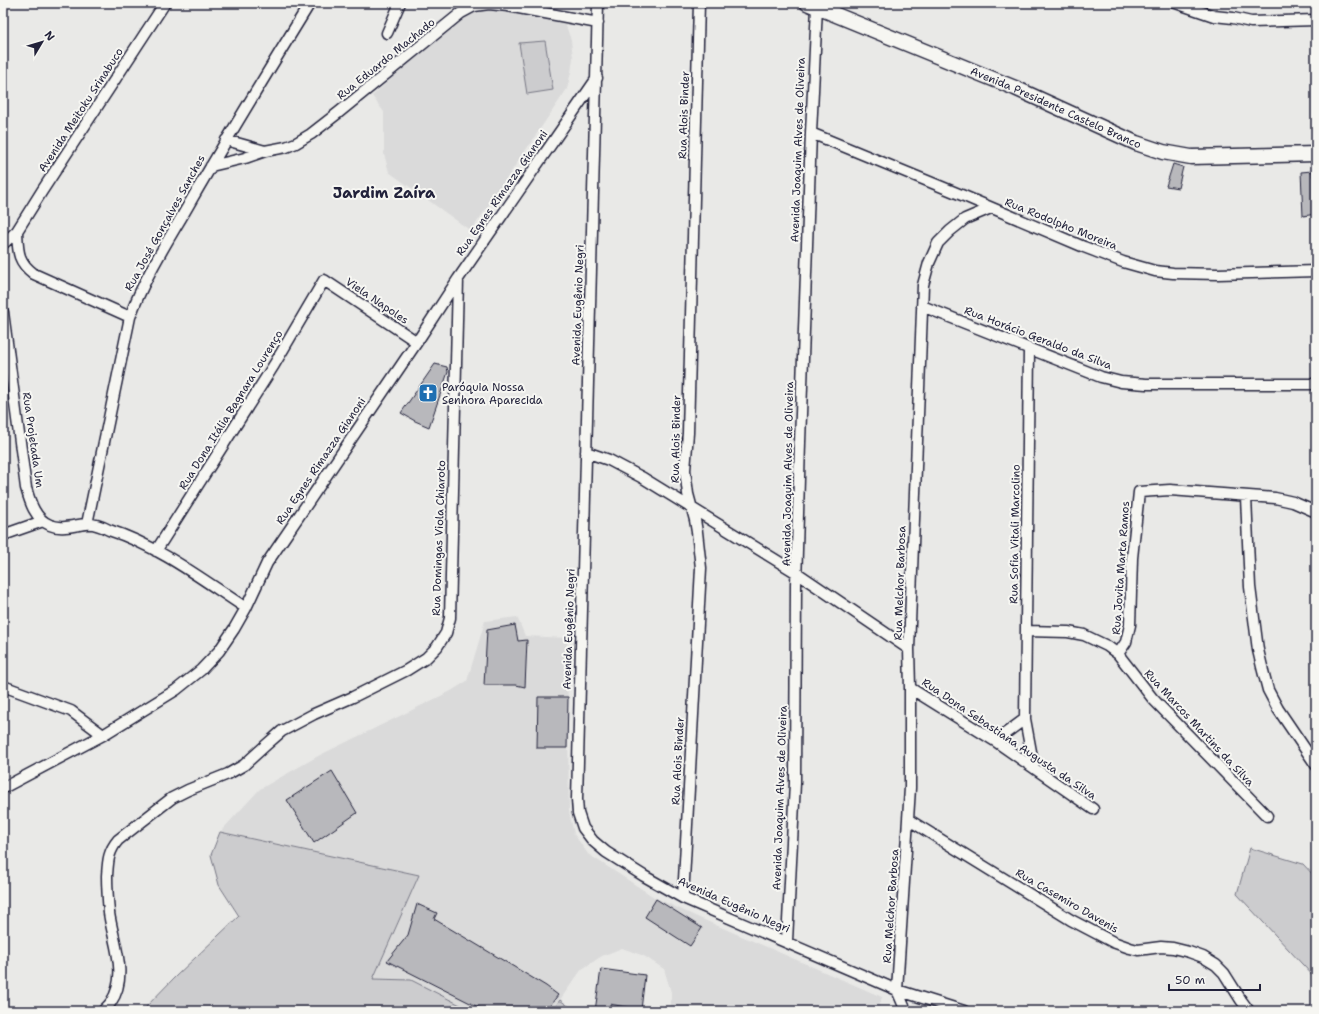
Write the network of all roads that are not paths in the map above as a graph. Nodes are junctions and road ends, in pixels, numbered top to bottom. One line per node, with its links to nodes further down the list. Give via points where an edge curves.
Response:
1 (165, 3): 19 (street, Avenida Meitoku Srinabuco)
2 (310, 3): 14 (street, Rua José Gonçalves Sanches)
3 (400, 3): 11 (street)
4 (598, 3): 10 (street, Avenida Eugênio Negri)
5 (699, 3): 32 (street, Rua Alois Binder, via 686,470)
6 (1176, 3): 9 (street, via 1214,16 1251,22)
7 (812, 5): 8 (street, Avenida Presidente Castelo Branco); 13 (street, Avenida Joaquim Alves de Oliveira)
8 (833, 8): 16 (street, Avenida Presidente Castelo Branco, via 1136,143 1163,152 1191,157)
9 (1316, 20)
10 (598, 23): 12 (street, Avenida Eugênio Negri); 15 (street, Rua Eduardo Machado, via 508,6 474,6 449,23 311,134 286,147)
11 (387, 33)
12 (597, 78): 22 (street, Rua Egnes Rimazza Gianoni); 30 (street, Avenida Eugênio Negri)
13 (811, 133): 18 (street, Rua Rodolpho Moreira); 38 (street, Avenida Joaquim Alves de Oliveira)
14 (226, 140): 15 (street, Rua Eduardo Machado); 17 (street, Rua José Gonçalves Sanches)
15 (265, 151): 17 (street, Rua Eduardo Machado)
16 (1316, 154)
17 (211, 166): 26 (street, Rua José Gonçalves Sanches, via 149,273 136,298)
18 (991, 208): 21 (street, Rua Rodolpho Moreira, via 1122,262 1155,272 1218,274); 24 (street, Rua Melchor Barbosa, via 965,219 938,243 923,285)
19 (17, 231): 20 (street); 26 (street, via 18,250 26,268 34,274)
20 (3, 244)
21 (1316, 271)
22 (458, 279): 27 (street, Rua Egnes Rimazza Gianoni); 57 (street, Rua Domingas Viola Chiaroto, via 450,618 446,633 426,658 407,670 282,731 244,765 172,798 118,840 109,857 107,886 119,980 111,1003)
23 (324, 280): 27 (street, Viela Napoles); 37 (street, Rua Dona Itália Bagnara Lourenço, via 270,371)
24 (922, 306): 28 (street, Rua Horácio Geraldo da Silva); 41 (street, Rua Melchor Barbosa)
25 (3, 312): 34 (street, Rua Projetada Um, via 26,488 30,502)
26 (130, 317): 35 (street, Rua José Gonçalves Sanches)
27 (417, 342): 39 (street, Rua Egnes Rimazza Gianoni, via 267,562)
28 (1029, 349): 29 (street, Rua Horácio Geraldo da Silva, via 1101,377 1121,382 1163,385); 40 (street, Rua Sofia Vitali Marcolino)
29 (1316, 384)
30 (586, 452): 32 (street, via 609,460 644,478); 54 (street, Avenida Eugênio Negri, via 578,813 590,837 606,852)
31 (1246, 496): 33 (street, Rua Jovita Marta Ramos, via 1293,502); 42 (street, Rua Jovita Marta Ramos, via 1170,490 1138,492 1132,558 1130,625 1126,642); 48 (street, via 1250,587 1263,671 1268,690 1278,709)
32 (691, 508): 38 (street); 54 (street, Rua Alois Binder, via 701,568)
33 (1316, 512)
34 (43, 521): 35 (street, via 61,528); 36 (street)
35 (87, 524): 37 (street, via 132,539)
36 (3, 535)
37 (156, 551): 39 (street)
38 (797, 573): 41 (street); 55 (street, Avenida Joaquim Alves de Oliveira, via 795,783)
39 (246, 608): 46 (street, Rua Egnes Rimazza Gianoni, via 219,651 202,670 176,690)
40 (1026, 631): 42 (street, Rua Marcos Martins da Silva, via 1084,635); 45 (street, Rua Sofia Vitali Marcolino)
41 (909, 649): 44 (street, Rua Melchor Barbosa)
42 (1118, 654): 52 (street, Rua Marcos Martins da Silva, via 1153,699)
43 (3, 686): 46 (street, via 71,711)
44 (910, 688): 47 (street, Rua Dona Sebastiana Augusta da Silva); 53 (street, Rua Melchor Barbosa)
45 (1025, 719): 47 (street); 49 (street, Rua Sofia Vitali Marcolino)
46 (103, 735): 50 (street, Rua Egnes Rimazza Gianoni)
47 (995, 742): 49 (street, Rua Dona Sebastiana Augusta da Silva)
48 (1316, 765)
49 (1034, 768): 51 (street, Rua Dona Sebastiana Augusta da Silva)
50 (3, 788)
51 (1094, 809)
52 (1267, 816)
53 (909, 820): 56 (street, Rua Melchor Barbosa); 60 (street, Rua Casemiro Davenis, via 1071,920 1114,942 1138,950 1173,948 1203,957 1224,973)
54 (683, 898): 55 (street, Avenida Eugênio Negri)
55 (787, 941): 56 (street, Avenida Eugênio Negri)
56 (897, 990): 58 (street); 59 (street, Avenida Eugênio Negri)
57 (103, 1011)
58 (906, 1011)
59 (964, 1011)
60 (1249, 1011)

